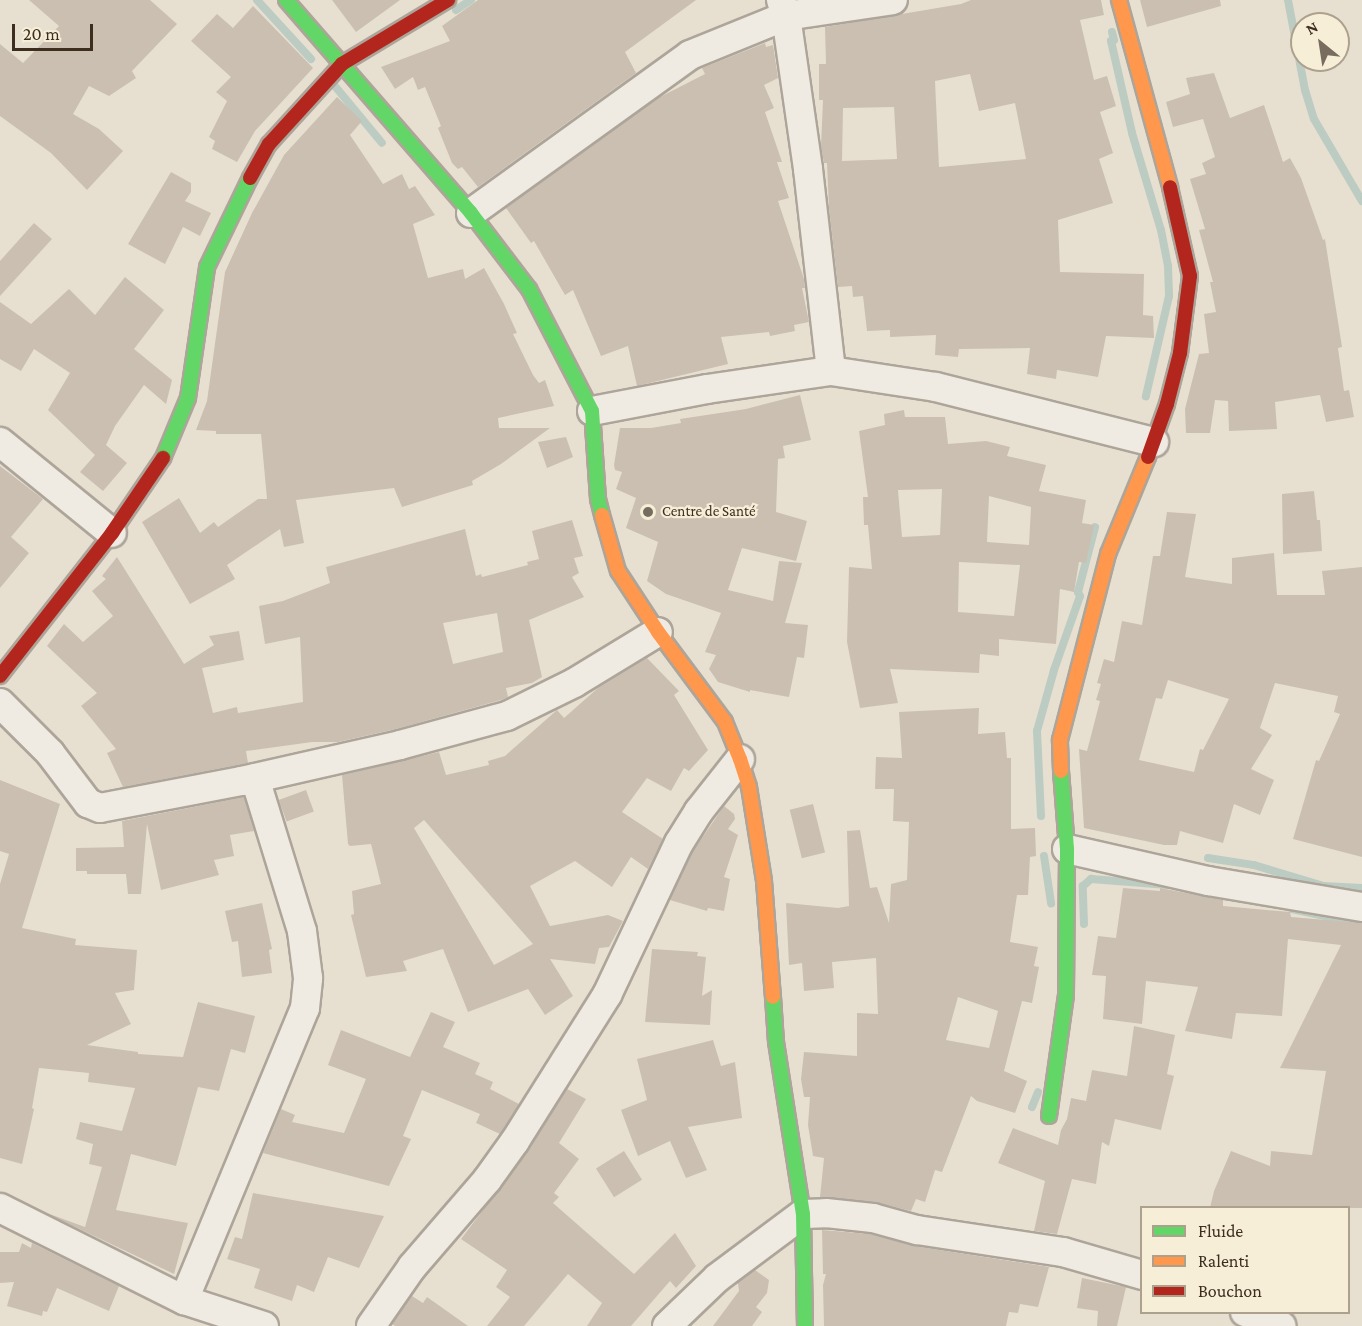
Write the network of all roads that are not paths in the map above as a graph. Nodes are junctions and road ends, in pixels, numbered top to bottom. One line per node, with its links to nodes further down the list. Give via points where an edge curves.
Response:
1 (286, 0): 6 (street)
2 (448, 0): 6 (street)
3 (893, 0): 5 (street)
4 (1119, 0): 11 (street, via 1190,276 1180,353)
5 (783, 8): 7 (street, via 690,55); 8 (street, via 808,169)
6 (342, 64): 7 (street); 12 (street, via 269,144 235,205 207,267 188,398 167,452)
7 (471, 213): 9 (street, via 530,289)
8 (831, 371): 9 (street); 11 (street, via 936,387)
9 (592, 411): 13 (street, via 598,499 618,570)
10 (0, 442): 12 (street)
11 (1154, 442): 18 (street, via 1108,554 1060,740)
12 (112, 533): 14 (street)
13 (658, 632): 16 (street, via 725,722); 17 (street, via 574,683 507,716)
14 (0, 676)
15 (0, 703): 17 (street, via 50,753 88,803 100,808)
16 (740, 759): 22 (street, via 749,787 764,880 776,1042); 27 (street, via 699,811 680,843 607,995 515,1141 487,1180 412,1267)
17 (255, 778): 24 (street, via 302,931 308,978 305,1008)
18 (1068, 849): 19 (street, via 1208,881); 20 (street, via 1066,995)
19 (1362, 907)
20 (1048, 1116)
21 (0, 1208): 24 (street)
22 (803, 1214): 23 (street, via 873,1218 917,1230 1063,1252); 28 (street, via 717,1278); 29 (street)
23 (1140, 1274)
24 (184, 1300): 26 (street)
25 (1250, 1314): 30 (street)
26 (264, 1326)
27 (371, 1326)
28 (667, 1326)
29 (805, 1326)
30 (1281, 1326)

